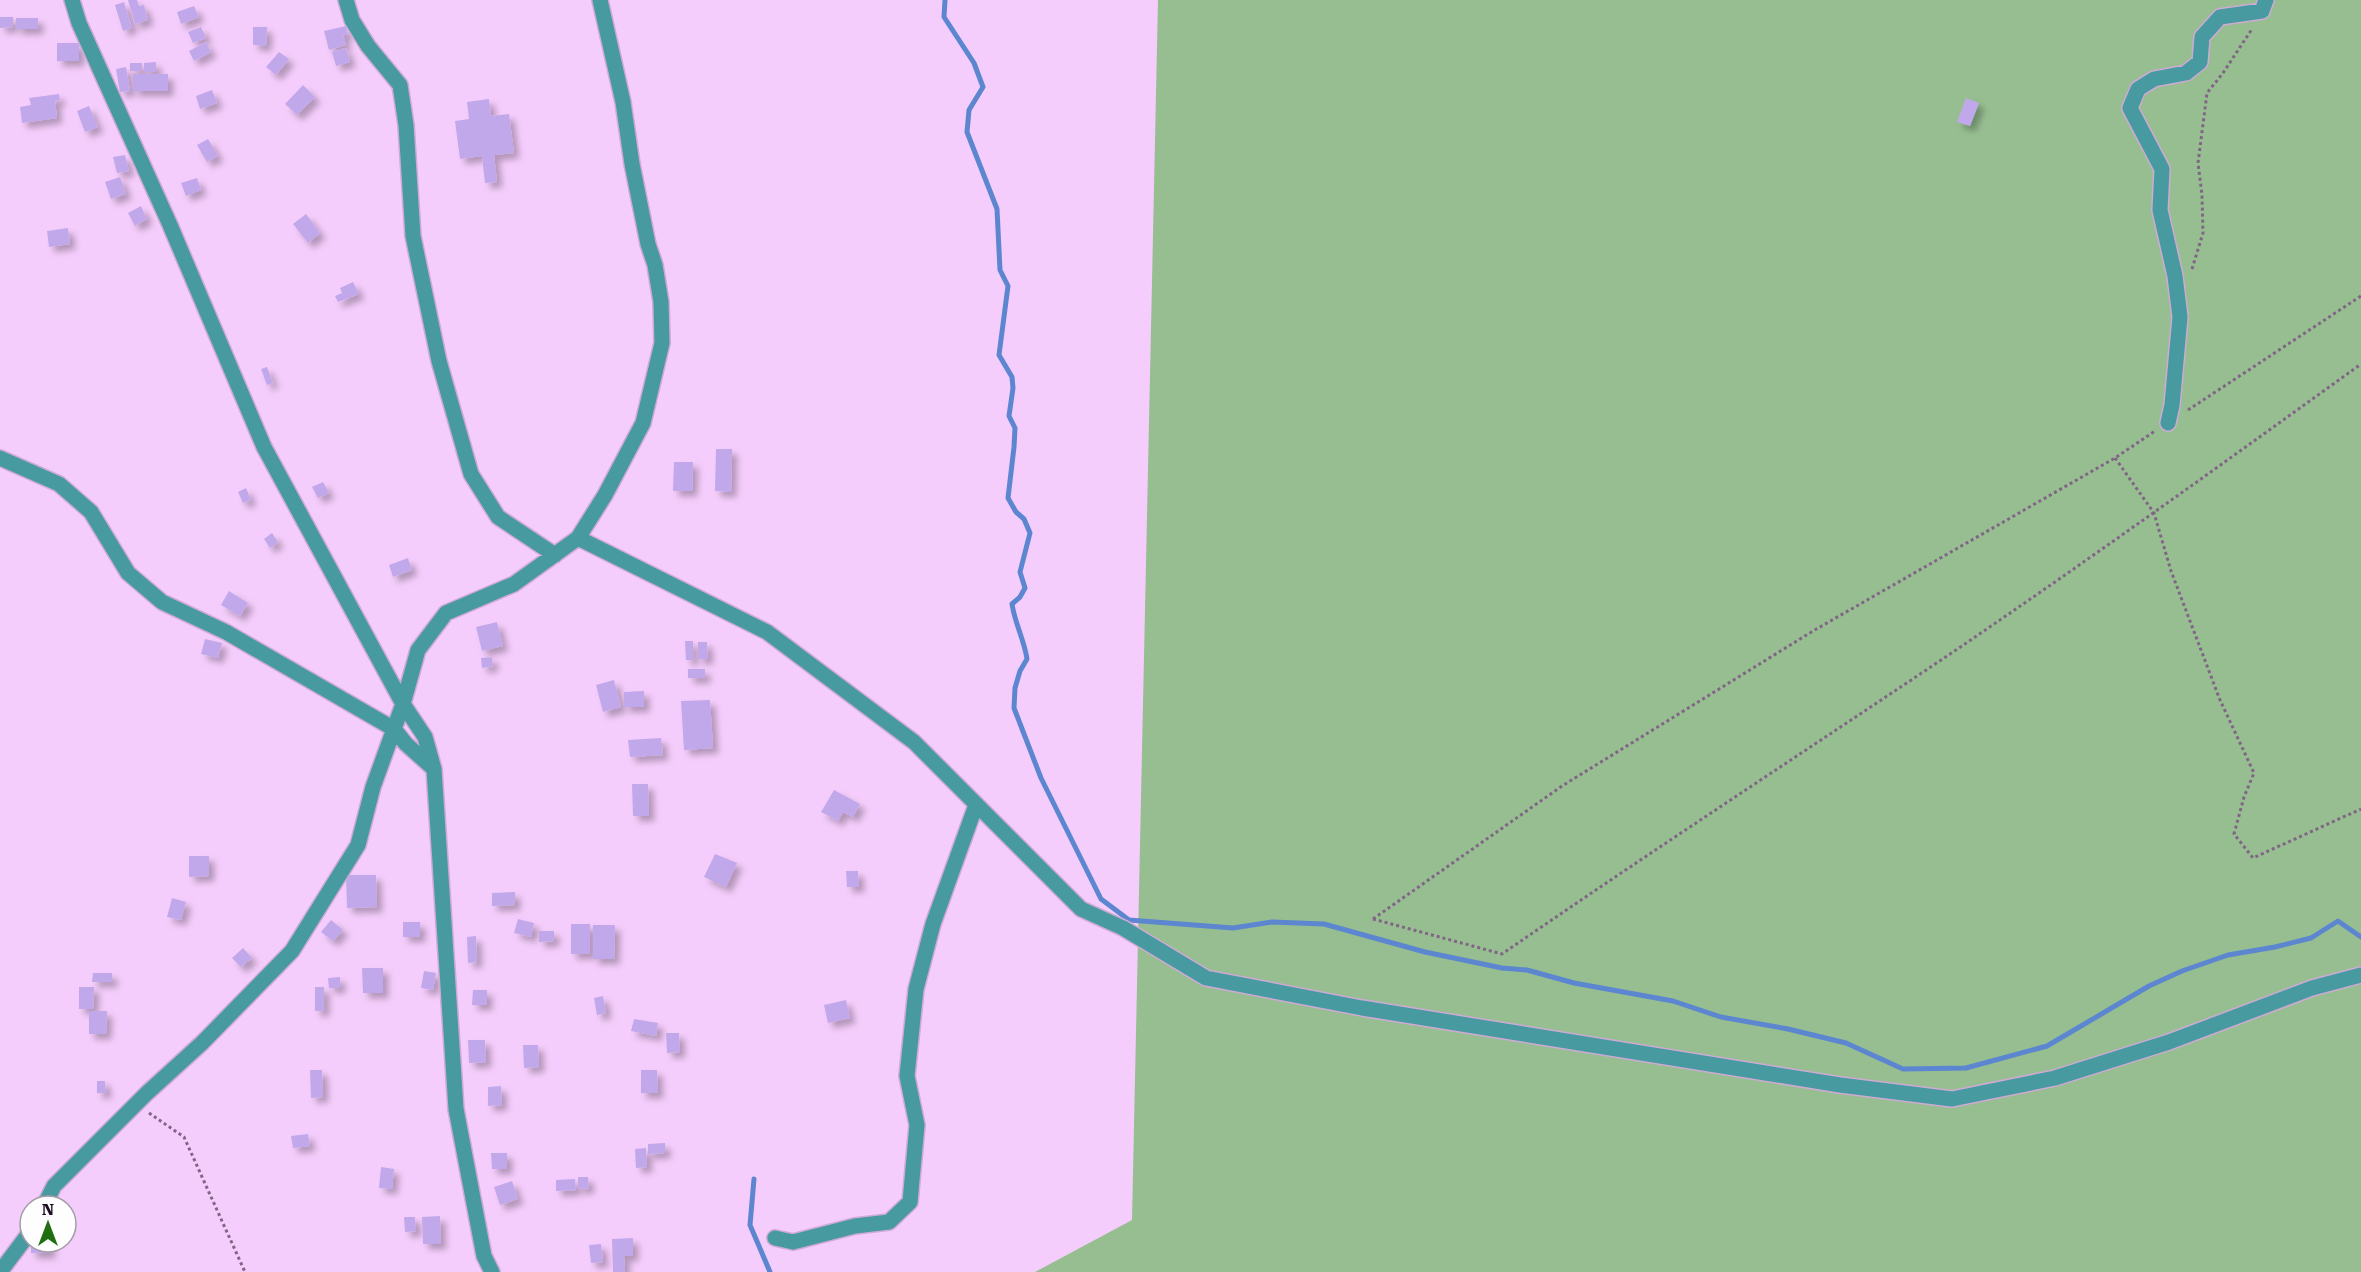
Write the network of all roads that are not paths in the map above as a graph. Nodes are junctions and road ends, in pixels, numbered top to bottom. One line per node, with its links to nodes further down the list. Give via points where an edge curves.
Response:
1 (72, 0): 9 (street, via 264,447)
2 (346, 0): 8 (street, via 352,20 368,46 400,85 413,236 439,362 471,474 498,517)
3 (600, 0): 7 (street, via 662,302 662,343 643,423)
4 (2264, 5): 5 (street, via 2220,17 2202,37 2200,62 2186,73 2154,79 2138,89 2130,108 2162,169 2160,210 2180,317)
5 (2168, 423)
6 (0, 458): 10 (street, via 59,484 91,512 128,573 162,602 226,632)
7 (578, 538): 8 (street); 12 (street, via 767,632 914,742)
8 (555, 555): 9 (street, via 514,584 446,613 418,650)
9 (404, 704): 10 (street); 11 (street, via 424,737)
10 (394, 729): 11 (street); 14 (street, via 358,845 292,951 202,1043 135,1104)
11 (434, 769): 18 (street, via 456,1109 484,1256)
12 (976, 805): 13 (street, via 1081,909 1123,928 1206,978 1362,1008 1840,1085 1952,1099 2055,1078 2169,1042 2312,988); 15 (street, via 933,924 916,989 907,1076 917,1125 910,1202 890,1222 855,1226 793,1242)
13 (2361, 975)
14 (50, 1194)
15 (775, 1238)
16 (18, 1248): 17 (street)
17 (0, 1272)
18 (492, 1272)

